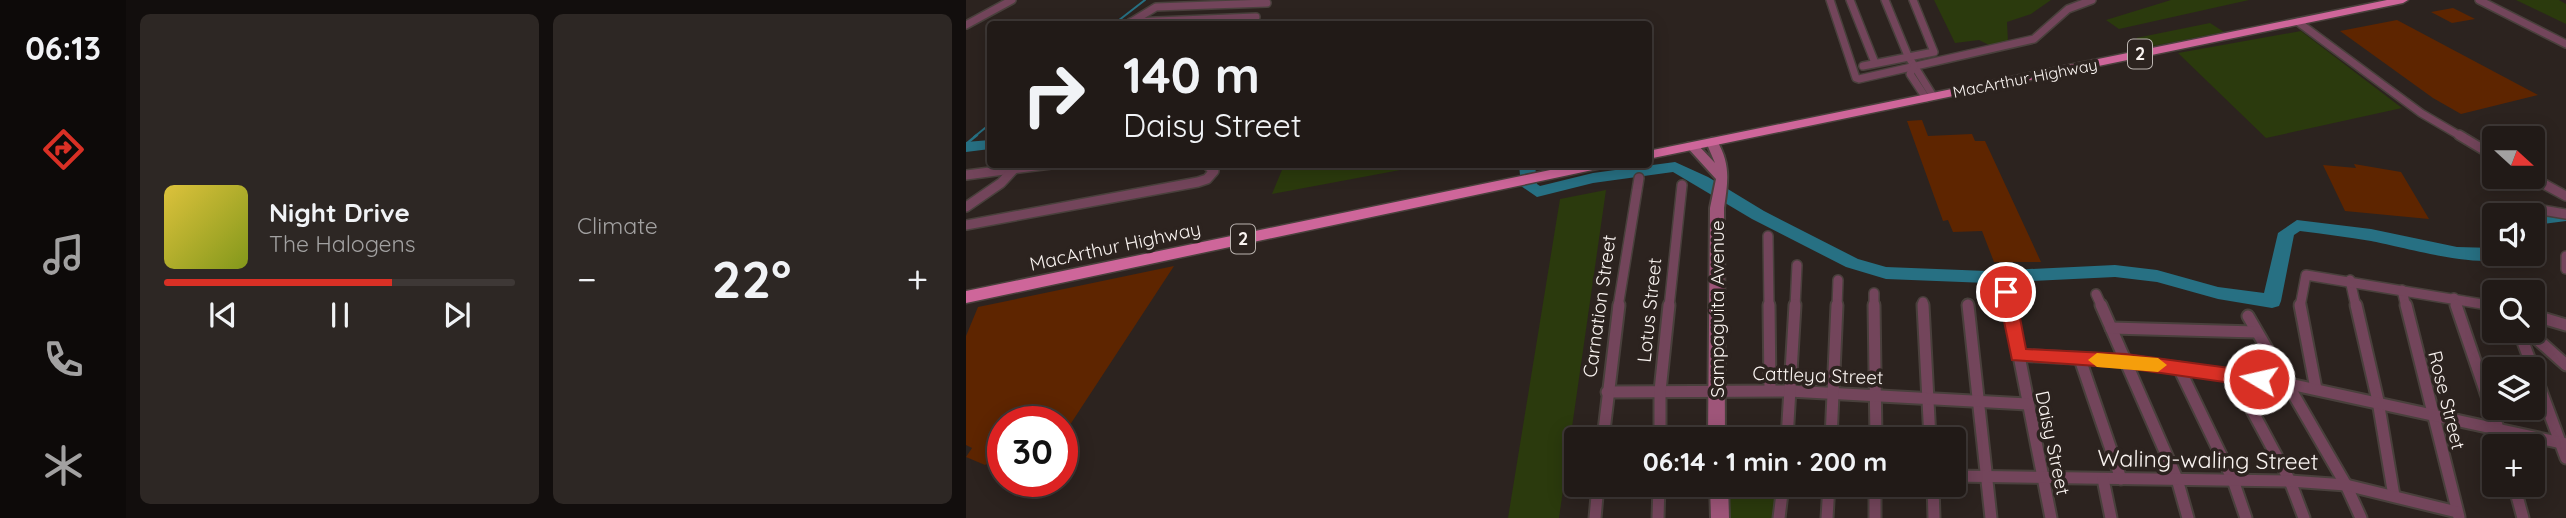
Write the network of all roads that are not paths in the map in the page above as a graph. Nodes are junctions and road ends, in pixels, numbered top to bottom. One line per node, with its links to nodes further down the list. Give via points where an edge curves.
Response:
1 (1012, 0): 15 (street)
2 (1830, 0): 20 (street, via 1856,78)
3 (1850, 0): 18 (street)
4 (1885, 0): 17 (street)
5 (1913, 0): 17 (street, via 1934,52)
6 (2092, 0): 20 (street, via 2068,9 2034,38)
7 (2403, 0): 14 (highway, MacArthur Highway / 2)
8 (2479, 0): 16 (street)
9 (1268, 1): 10 (street); 11 (street, via 1156,7)
10 (1256, 17): 12 (street); 13 (street)
11 (1132, 21)
12 (1171, 21)
13 (1253, 21)
14 (2298, 22): 21 (highway, MacArthur Highway / 2); 24 (street, via 2421,113)
15 (966, 25)
16 (2566, 44)
17 (1908, 56): 18 (street); 20 (street)
18 (1875, 63): 19 (street)
19 (1863, 66)
20 (1914, 66): 21 (street, via 1910,72)
21 (1929, 97): 22 (highway, MacArthur Highway / 2)
22 (1712, 142): 23 (highway, MacArthur Highway / 2); 34 (main road, Sampaguita Avenue, via 1722,161)
23 (1692, 146): 25 (highway, MacArthur Highway / 2); 34 (main road)
24 (2482, 149)
25 (1652, 154)
26 (1021, 168): 29 (street)
27 (1213, 168): 39 (street, via 1212,176 1198,182)
28 (1584, 168): 50 (highway, MacArthur Highway / 2)
29 (1014, 169): 30 (street); 36 (street)
30 (966, 175)
31 (1639, 178): 74 (street, Carnation Street)
32 (1682, 185): 72 (street, Lotus Street)
33 (2545, 185): 35 (street)
34 (1722, 186): 70 (main road, Sampaguita Avenue)
35 (2566, 196)
36 (966, 207)
37 (2545, 211): 38 (street)
38 (2566, 214)
39 (966, 225)
40 (1768, 236): 71 (street)
41 (2566, 256): 43 (street)
42 (1797, 265): 73 (street)
43 (2566, 268)
44 (1838, 280): 75 (street)
45 (2350, 281): 46 (street); 69 (street, via 2306,275 2302,284 2301,319); 79 (street)
46 (2402, 290): 51 (street); 81 (street, Rose Street)
47 (2006, 292): 62 (street, Daisy Street)
48 (1874, 293): 76 (street)
49 (2096, 294): 58 (street)
50 (966, 297)
51 (2454, 298): 53 (street); 89 (street)
52 (1923, 303): 77 (street)
53 (2482, 304)
54 (1968, 305): 78 (street)
55 (2248, 316): 59 (street)
56 (2545, 319): 57 (street)
57 (2566, 325)
58 (2111, 328): 59 (street); 64 (street)
59 (2256, 332): 68 (street)
60 (2524, 343): 91 (street)
61 (2541, 343): 65 (street)
62 (2018, 355): 63 (street); 80 (street, Daisy Street)
63 (2080, 359): 64 (street); 97 (street)
64 (2126, 361): 66 (street); 98 (street)
65 (2566, 365)
66 (2179, 368): 67 (street); 99 (street)
67 (2233, 375): 68 (street); 100 (street)
68 (2285, 383): 69 (street); 101 (street)
69 (2316, 389): 79 (street)
70 (1717, 390): 71 (street, Cattleya Street); 72 (street, Cattleya Street); 84 (main road, Sampaguita Avenue)
71 (1770, 390): 73 (street, Cattleya Street)
72 (1660, 391): 74 (street, Cattleya Street); 83 (street, Lotus Street)
73 (1789, 391): 75 (street, Cattleya Street); 85 (street)
74 (1607, 392): 82 (street, Carnation Street)
75 (1833, 393): 76 (street, Cattleya Street); 86 (street)
76 (1876, 395): 77 (street, Cattleya Street); 87 (street)
77 (1927, 397): 78 (street, Cattleya Street); 88 (street)
78 (1976, 401): 80 (street, Cattleya Street); 93 (street)
79 (2378, 401): 81 (street); 102 (street)
80 (2027, 404): 95 (street, Daisy Street)
81 (2432, 414): 89 (street); 111 (street, Rose Street)
82 (1604, 427)
83 (1660, 427)
84 (1717, 427)
85 (1788, 427)
86 (1832, 427)
87 (1875, 427)
88 (1929, 427)
89 (2499, 429): 90 (street); 91 (street)
90 (2500, 434)
91 (2563, 443): 92 (street)
92 (2566, 458)
93 (1986, 474): 94 (street, Waling-waling Street); 95 (street, Waling-waling Street); 119 (street)
94 (1966, 475)
95 (2044, 477): 96 (street, Waling-waling Street); 120 (street, Daisy Street)
96 (2103, 479): 97 (street, Waling-waling Street); 121 (street)
97 (2121, 479): 98 (street, Waling-waling Street)
98 (2177, 479): 99 (street, Waling-waling Street); 122 (street)
99 (2233, 480): 100 (street, Waling-waling Street); 123 (street)
100 (2290, 481): 101 (street, Waling-waling Street); 124 (street)
101 (2346, 485): 102 (street, Waling-waling Street); 125 (street)
102 (2393, 496): 111 (street, Waling-waling Street)
103 (1597, 497): 112 (street)
104 (1659, 497): 113 (street)
105 (1719, 497): 114 (main road)
106 (1782, 497): 115 (street)
107 (1828, 497): 116 (street)
108 (1875, 497): 117 (street)
109 (1933, 497): 118 (street)
110 (2517, 497): 126 (street)
111 (2458, 515)
112 (1595, 518)
113 (1658, 518)
114 (1720, 518)
115 (1779, 518)
116 (1827, 518)
117 (1875, 518)
118 (1934, 518)
119 (1991, 518)
120 (2051, 518)
121 (2111, 518)
122 (2188, 518)
123 (2246, 518)
124 (2304, 518)
125 (2361, 518)
126 (2523, 518)

